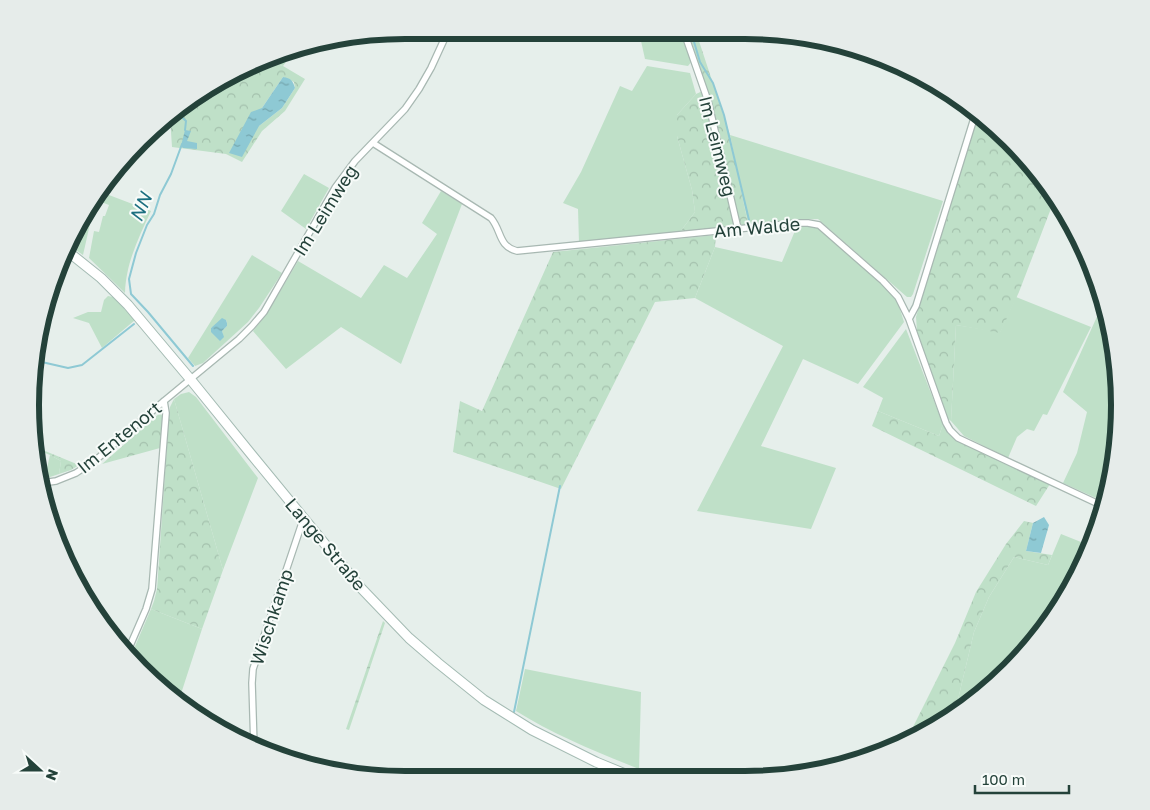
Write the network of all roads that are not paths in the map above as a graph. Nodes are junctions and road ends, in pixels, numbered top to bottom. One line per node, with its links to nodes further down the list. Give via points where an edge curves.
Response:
1 (444, 39): 4 (street, Im Leimweg, via 414,96)
2 (686, 39): 5 (street, Im Leimweg, via 708,101)
3 (974, 119): 7 (street, via 916,306)
4 (373, 143): 5 (street, Am Walde, via 491,218 505,245 517,251); 8 (street, Im Leimweg, via 335,188 264,312 239,339)
5 (738, 229): 7 (street, Am Walde, via 808,222 819,225 884,281 898,296)
6 (72, 255): 8 (street, Lange Straße, via 128,305)
7 (909, 319): 11 (street, Am Walde, via 946,423 958,438)
8 (191, 380): 9 (street, Im Entenort); 12 (street, Lange Straße)
9 (164, 401): 10 (street, Im Entenort, via 97,459 76,473); 13 (street, via 166,413 152,589)
10 (47, 482)
11 (1098, 503)
12 (306, 520): 14 (street, Wischkamp, via 253,669); 15 (street, Lange Straße, via 391,620 460,682 532,730)
13 (130, 646)
14 (254, 738)
15 (618, 771)

